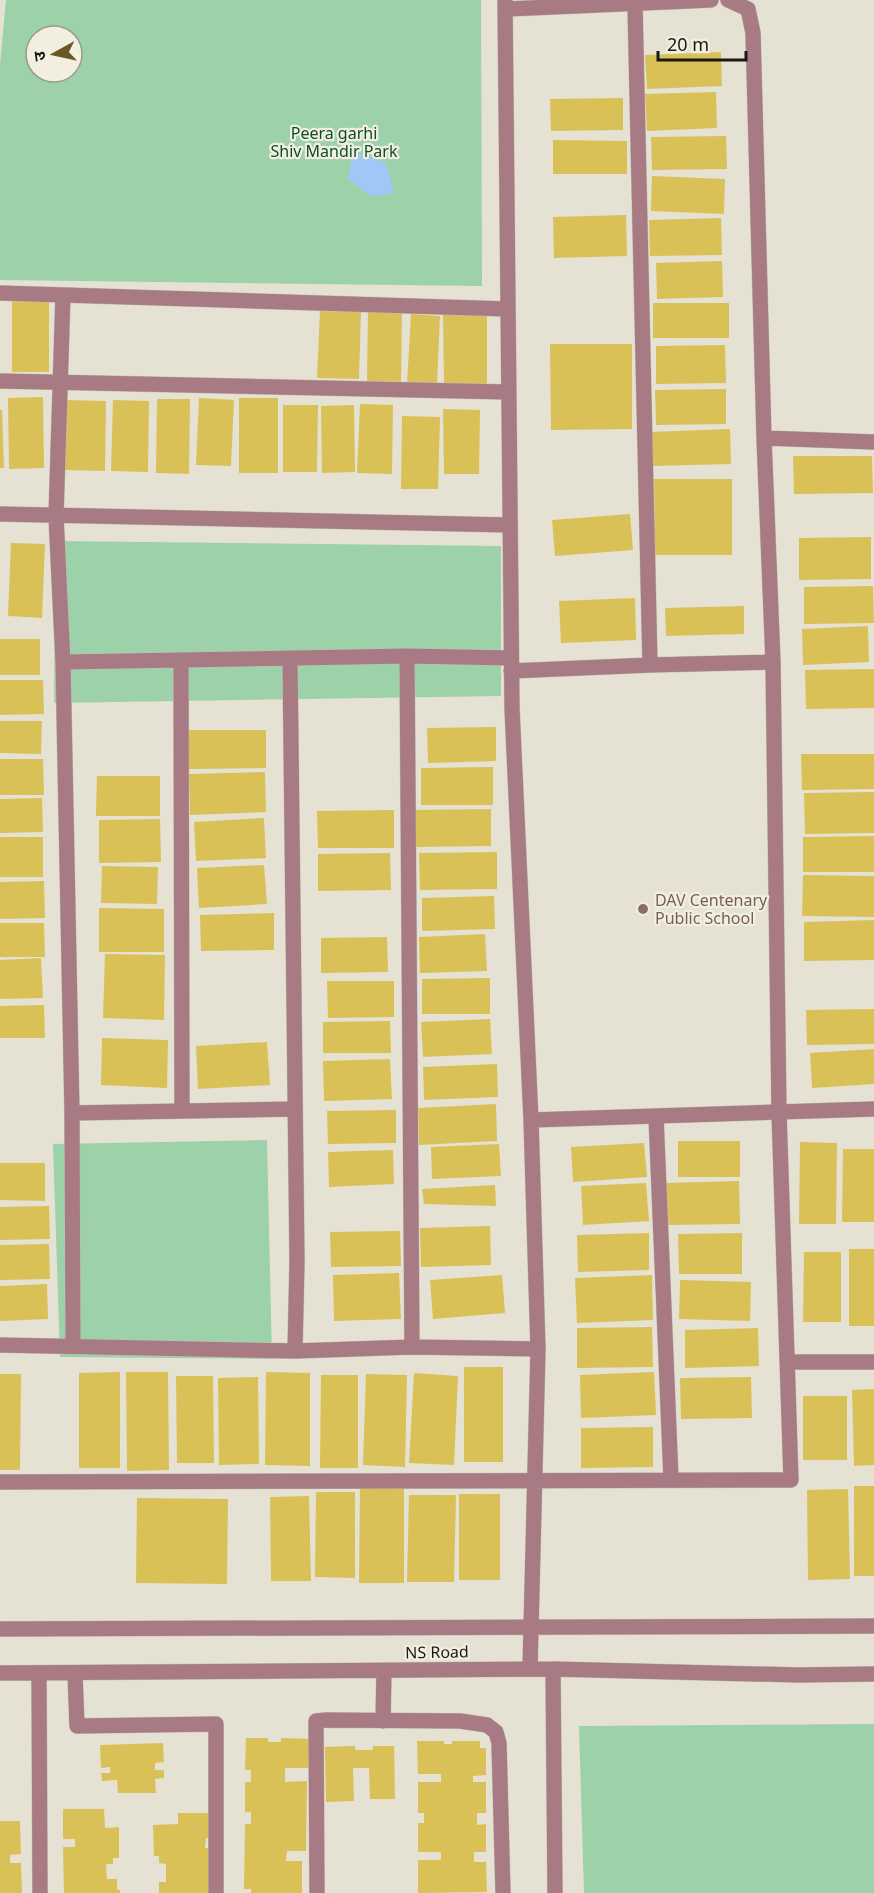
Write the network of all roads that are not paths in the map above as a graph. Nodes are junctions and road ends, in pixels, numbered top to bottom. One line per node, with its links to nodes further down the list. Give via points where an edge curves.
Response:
1 (711, 0): 4 (street)
2 (728, 0): 11 (street, via 748,9 753,33)
3 (506, 5): 4 (street); 7 (street)
4 (635, 5): 22 (street)
5 (0, 293): 6 (street)
6 (63, 295): 7 (street); 9 (street)
7 (507, 309): 10 (street)
8 (0, 381): 9 (street)
9 (59, 382): 10 (street); 14 (street)
10 (508, 392): 15 (street)
11 (764, 438): 12 (street); 20 (street)
12 (874, 442)
13 (0, 514): 14 (street)
14 (56, 516): 15 (street); 19 (street)
15 (508, 525): 21 (street)
16 (407, 656): 17 (street); 21 (street); 32 (street)
17 (290, 658): 18 (street); 23 (street)
18 (182, 660): 19 (street); 25 (street)
19 (63, 662): 27 (street)
20 (773, 662): 22 (street); 26 (street)
21 (511, 664): 22 (street); 29 (street)
22 (650, 665)
23 (295, 1109): 25 (street); 34 (street)
24 (874, 1109): 26 (street)
25 (182, 1110): 27 (street)
26 (778, 1112): 28 (street); 35 (street)
27 (72, 1113): 31 (street)
28 (656, 1116): 29 (street); 38 (street)
29 (531, 1120): 33 (street)
30 (0, 1345): 31 (street)
31 (73, 1346): 34 (street)
32 (412, 1347): 33 (street); 34 (street)
33 (538, 1348): 37 (street)
34 (295, 1351)
35 (787, 1362): 36 (street); 38 (street, via 791,1480)
36 (874, 1362)
37 (535, 1479): 38 (street); 39 (street); 40 (street)
38 (671, 1479)
39 (0, 1482)
40 (532, 1626): 41 (street); 42 (street); 43 (street)
41 (874, 1626)
42 (0, 1629)
43 (530, 1669): 44 (street, NS Road); 45 (street, NS Road)
44 (553, 1669): 49 (street, NS Road); 55 (street)
45 (384, 1670): 48 (street, NS Road); 50 (street)
46 (0, 1673): 47 (street, NS Road)
47 (39, 1673): 48 (street, NS Road); 51 (street)
48 (75, 1673): 52 (street, via 78,1726 216,1724)
49 (874, 1674)
50 (383, 1721): 53 (street, via 316,1721); 54 (street, via 460,1721 487,1725 496,1732)
51 (40, 1893)
52 (216, 1893)
53 (317, 1893)
54 (503, 1893)
55 (555, 1893)

